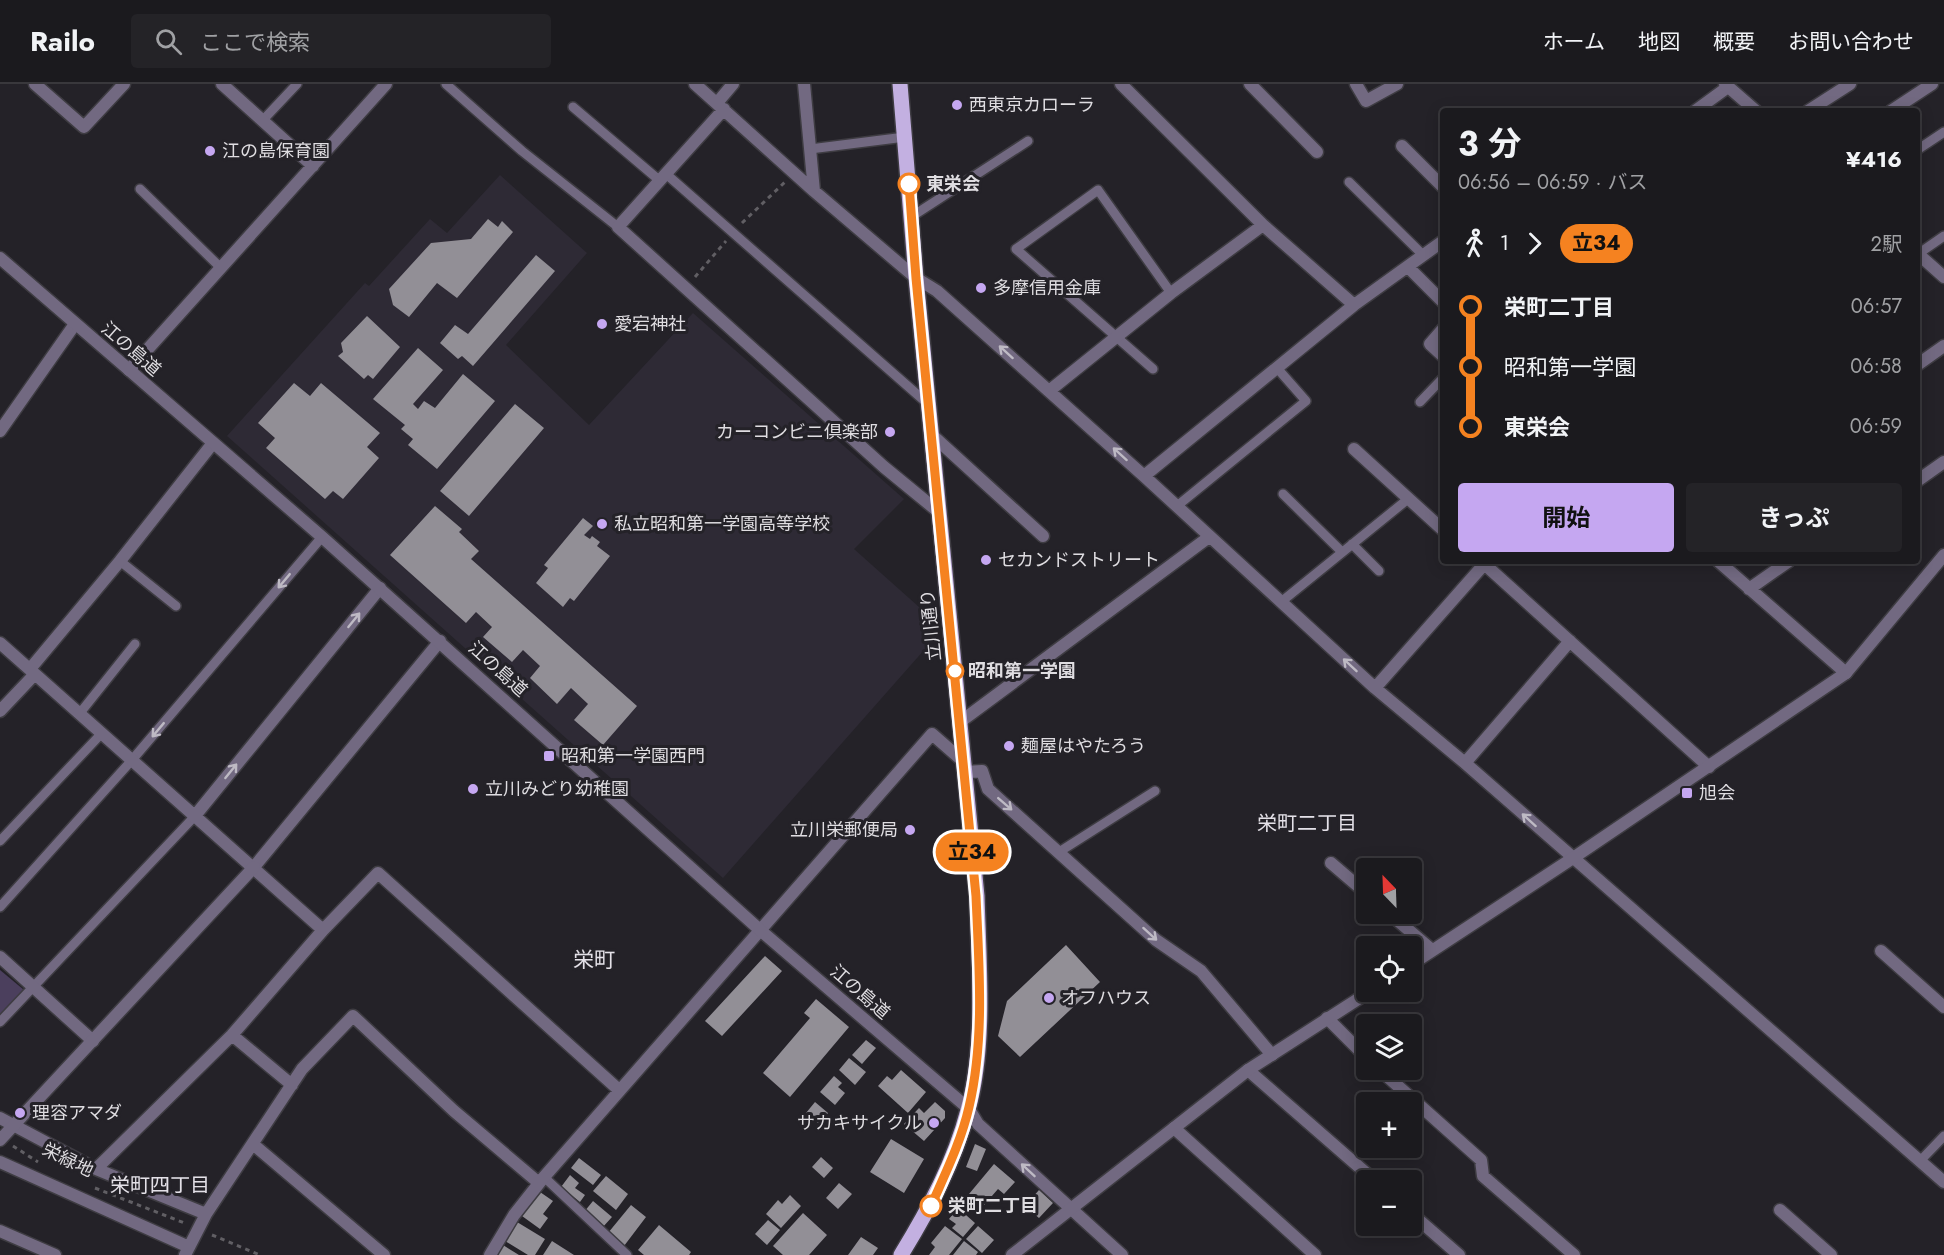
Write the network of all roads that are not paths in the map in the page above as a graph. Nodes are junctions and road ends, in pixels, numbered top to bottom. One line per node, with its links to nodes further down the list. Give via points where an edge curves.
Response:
1 (35, 84): 2 (street, via 84,128)
2 (124, 84)
3 (222, 84): 24 (street)
4 (297, 84): 24 (lane)
5 (386, 84): 32 (street)
6 (446, 84): 40 (lane)
7 (695, 84): 18 (street)
8 (733, 84): 18 (street)
9 (804, 84): 30 (street)
10 (900, 84): 26 (main road, 立川通り)
11 (1121, 84): 39 (street)
12 (1250, 84): 31 (street)
13 (1356, 84): 14 (street, via 1366,101)
14 (1397, 84)
15 (1850, 84): 22 (street)
16 (1932, 84): 23 (street)
17 (1727, 85): 20 (street); 21 (street)
18 (720, 106): 33 (street); 37 (street)
19 (573, 107): 33 (lane)
20 (1699, 108)
21 (1753, 108)
22 (1813, 108)
23 (1896, 108)
24 (262, 120): 32 (street)
25 (1944, 132): 29 (lane)
26 (904, 137): 30 (lane); 38 (main road, 立川通り)
27 (1028, 141): 38 (lane)
28 (1402, 146): 35 (street)
29 (1920, 148)
30 (810, 149): 37 (street)
31 (1317, 152)
32 (313, 166): 48 (street)
33 (662, 176): 40 (street); 66 (lane)
34 (1349, 182): 44 (lane)
35 (1440, 184)
36 (140, 189): 48 (lane)
37 (814, 191): 50 (street)
38 (911, 217): 50 (main road, 立川通り)
39 (1263, 225): 51 (street); 53 (street)
40 (618, 227): 77 (street)
41 (1944, 236): 43 (lane)
42 (1440, 243): 44 (street)
43 (1920, 252)
44 (1423, 255): 47 (street)
45 (1920, 257): 49 (street)
46 (0, 258): 54 (street, 江の島道)
47 (1408, 267): 52 (street); 53 (street)
48 (221, 268): 62 (street)
49 (1944, 277)
50 (916, 278): 64 (street, one-way to 50, via 938,291); 66 (main road, 立川通り)
51 (1171, 293): 56 (street); 56 (lane, via 1098,190 1016,249)
52 (1440, 299)
53 (1354, 305): 60 (street)
54 (75, 324): 62 (street, 江の島道); 67 (street)
55 (1440, 332): 58 (street, via 1430,344)
56 (1115, 336): 61 (lane); 64 (street)
57 (1944, 346): 59 (street)
58 (1440, 353)
59 (1920, 363)
60 (1277, 368): 72 (street); 76 (lane, via 1306,401)
61 (1153, 369)
62 (129, 370): 69 (street, 江の島道)
63 (1440, 381): 65 (lane)
64 (1049, 391): 72 (street, one-way to 64)
65 (1420, 402)
66 (929, 404): 68 (main road, 立川通り)
67 (0, 431)
68 (932, 435): 77 (main road, 立川通り); 79 (street)
69 (213, 443): 80 (street, 江の島道); 85 (street)
70 (1354, 449): 75 (street)
71 (1944, 462): 73 (street)
72 (1144, 476): 76 (street)
73 (1920, 479)
74 (1282, 494): 83 (lane)
75 (1408, 499): 78 (street); 82 (lane)
76 (1177, 506): 81 (street)
77 (940, 513): 104 (main road, 立川通り)
78 (1440, 527)
79 (1043, 536)
80 (322, 537): 91 (street, 江の島道); 106 (lane, one-way to 106)
81 (1209, 537): 93 (street); 104 (street)
82 (1352, 544): 83 (lane); 90 (lane)
83 (1342, 552): 93 (lane)
84 (1944, 555): 100 (street)
85 (120, 561): 94 (lane); 99 (street)
86 (1482, 564): 101 (street)
87 (1486, 564): 96 (street)
88 (1721, 564): 92 (street)
89 (1785, 564): 92 (street)
90 (1378, 571)
91 (380, 588): 95 (street, 江の島道); 111 (street, one-way to 91)
92 (1749, 589): 100 (street)
93 (1281, 602): 101 (street, one-way to 93)
94 (176, 606)
95 (440, 641): 116 (street); 121 (street, 江の島道)
96 (1570, 641): 107 (street); 108 (street)
97 (0, 643): 99 (street)
98 (135, 644): 103 (lane)
99 (33, 671): 102 (street); 103 (street)
100 (1846, 673): 108 (street)
101 (1375, 688): 107 (street)
102 (0, 711)
103 (80, 713): 105 (street)
104 (960, 722): 109 (main road, 立川通り)
105 (102, 733): 106 (street); 112 (lane)
106 (132, 760): 111 (street); 118 (lane)
107 (1465, 763): 114 (street, one-way to 107)
108 (1709, 766): 114 (street)
109 (964, 767): 113 (street, one-way to 113, via 982,771 988,789); 121 (street, via 932,734); 139 (main road, 立川通り, via 979,970 976,1067)
110 (1155, 791): 113 (lane)
111 (194, 817): 116 (street); 126 (lane)
112 (0, 841)
113 (1059, 852): 134 (street, one-way to 134, via 1156,940 1201,971)
114 (1573, 858): 122 (street); 146 (street)
115 (1331, 862): 117 (street)
116 (254, 867): 120 (street); 132 (street)
117 (1356, 884)
118 (0, 907)
119 (1402, 924): 122 (street)
120 (323, 930): 131 (street); 138 (street, via 378,873)
121 (760, 930): 138 (street); 139 (street, 江の島道)
122 (1432, 950): 125 (street)
123 (1881, 951): 128 (street)
124 (0, 957): 126 (street)
125 (1422, 957)
126 (33, 987): 130 (lane); 132 (street)
127 (1356, 1000): 129 (street)
128 (1944, 1007)
129 (1327, 1018): 133 (street); 134 (street)
130 (0, 1022)
131 (232, 1035): 137 (street); 148 (street)
132 (93, 1041): 141 (street)
133 (1356, 1047)
134 (1272, 1055): 135 (street)
135 (1248, 1070): 142 (street); 149 (street)
136 (1391, 1080): 167 (street, via 1480,1160 1483,1176)
137 (292, 1084): 145 (street); 150 (street, via 353,1016 454,1111)
138 (619, 1090): 150 (street)
139 (969, 1109): 152 (street, 江の島道, one-way to 139, via 978,1124); 162 (main road, 立川通り, via 931,1206)
140 (0, 1118): 141 (street)
141 (14, 1126): 144 (street); 148 (street)
142 (1174, 1128): 152 (street); 165 (street)
143 (1944, 1136): 146 (lane)
144 (1, 1139)
145 (254, 1145): 154 (street); 159 (street)
146 (1920, 1161): 151 (street)
147 (0, 1162): 157 (street)
148 (96, 1169): 154 (street)
149 (1363, 1170)
150 (541, 1180): 160 (street); 161 (lane)
151 (1944, 1182)
152 (1071, 1210): 163 (street); 164 (street, 江の島道)
153 (1780, 1210): 168 (street)
154 (206, 1214): 157 (street)
155 (1422, 1223): 166 (street)
156 (0, 1231): 158 (street)
157 (187, 1251)
158 (55, 1255)
159 (384, 1255)
160 (490, 1255)
161 (627, 1255)
162 (901, 1255)
163 (1012, 1255)
164 (1122, 1255)
165 (1315, 1255)
166 (1459, 1255)
167 (1574, 1255)
168 (1831, 1255)

